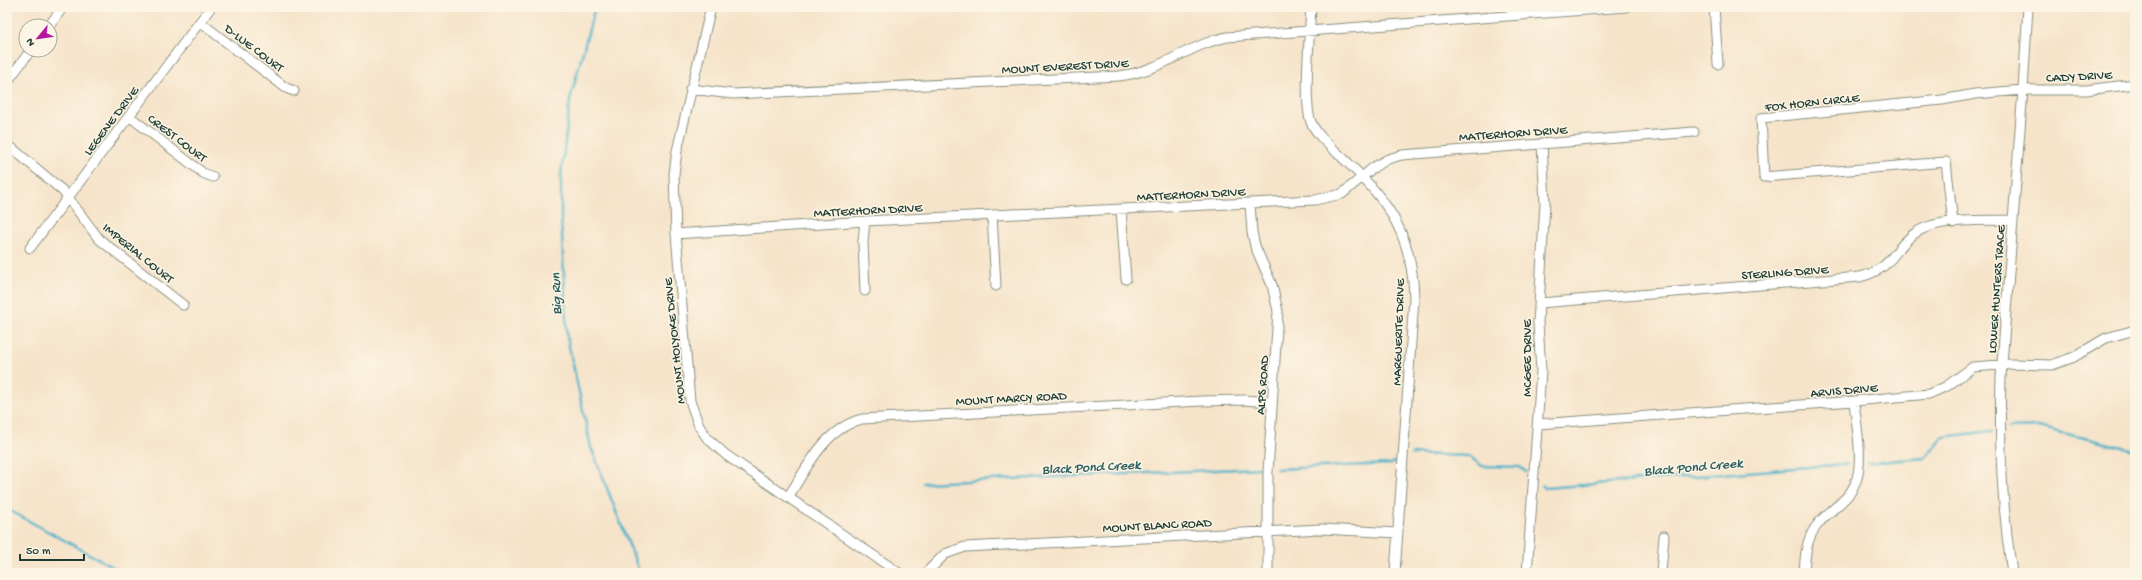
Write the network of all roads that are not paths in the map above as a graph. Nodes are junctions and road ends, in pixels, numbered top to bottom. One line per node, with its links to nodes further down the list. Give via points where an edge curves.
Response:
1 (63, 7): 8 (street)
2 (211, 7): 9 (street, LEGENE DRIVE)
3 (711, 7): 15 (street, MOUNT HOLYOKE DRIVE)
4 (1311, 7): 10 (street, MARGUERITE DRIVE)
5 (1626, 7): 10 (street, MOUNT EVEREST DRIVE)
6 (1714, 7): 12 (street)
7 (2028, 7): 16 (street, LOWER HUNTERS TRACE)
8 (55, 18)
9 (200, 22): 17 (street, D-LUE COURT, via 286,88); 18 (street, LEGENE DRIVE)
10 (1310, 31): 15 (street, MOUNT EVEREST DRIVE, via 1211,40 1154,68 1119,76 733,94); 22 (street, MARGUERITE DRIVE, via 1308,103 1311,122 1324,140)
11 (25, 58): 13 (street)
12 (1718, 64)
13 (7, 82)
14 (2135, 84): 16 (street, CADY DRIVE, via 2086,90)
15 (690, 89): 31 (street, MOUNT HOLYOKE DRIVE, via 676,158)
16 (2023, 90): 28 (street, LOWER HUNTERS TRACE); 30 (street, FOX HORN CIRCLE, via 1761,118 1764,177 1946,162)
17 (294, 91)
18 (129, 116): 23 (street, CREST COURT); 24 (street, LEGENE DRIVE)
19 (1694, 132): 20 (street, MATTERHORN DRIVE)
20 (1542, 143): 22 (street, MATTERHORN DRIVE, via 1402,154 1388,159); 36 (street, MCGEE DRIVE, via 1545,203)
21 (7, 144): 24 (street, IMPERIAL COURT, via 63,191)
22 (1363, 176): 25 (street, MATTERHORN DRIVE, via 1347,191 1330,198); 45 (street, MARGUERITE DRIVE, via 1387,205 1397,222 1406,245 1413,279)
23 (213, 177)
24 (67, 198): 32 (street, LEGENE DRIVE); 37 (street, IMPERIAL COURT, via 99,239)
25 (1250, 203): 26 (street, MATTERHORN DRIVE); 41 (street, ALPS ROAD, via 1255,246 1272,285 1277,304)
26 (1121, 209): 27 (street, MATTERHORN DRIVE); 33 (street)
27 (992, 215): 29 (street, MATTERHORN DRIVE); 34 (street)
28 (2013, 220): 30 (street, STERLING DRIVE); 39 (street, LOWER HUNTERS TRACE)
29 (865, 221): 31 (street, MATTERHORN DRIVE); 35 (street)
30 (1953, 223): 36 (street, STERLING DRIVE, via 1922,229 1907,240 1883,268 1860,277)
31 (676, 234): 43 (street, MOUNT HOLYOKE DRIVE, via 688,385 695,417 713,445)
32 (30, 248)
33 (1126, 279)
34 (996, 286)
35 (865, 291)
36 (1540, 303): 42 (street, MCGEE DRIVE, via 1538,323 1541,371)
37 (183, 305)
38 (2135, 330): 39 (street, ARVIS DRIVE, via 2106,338 2064,362 2052,365)
39 (2002, 365): 40 (street, ARVIS DRIVE, via 1973,367 1934,393); 54 (street, LOWER HUNTERS TRACE, via 2000,454)
40 (1854, 401): 42 (street, ARVIS DRIVE); 53 (street, via 1859,461 1857,479 1846,497 1812,532 1806,550)
41 (1272, 402): 43 (street, MOUNT MARCY ROAD, via 1194,402 862,419 840,428 828,439); 44 (street, ALPS ROAD)
42 (1538, 424): 51 (street, MCGEE DRIVE)
43 (788, 497): 47 (street, MOUNT HOLYOKE DRIVE)
44 (1268, 532): 45 (street, MOUNT BLANC ROAD, via 1341,530); 48 (street, MOUNT BLANC ROAD, via 965,547 945,554); 49 (street, ALPS ROAD)
45 (1398, 533): 50 (street, MARGUERITE DRIVE)
46 (1664, 536): 52 (street)
47 (899, 573)
48 (926, 573)
49 (1268, 573)
50 (1396, 573)
51 (1527, 573)
52 (1661, 573)
53 (1804, 573)
54 (2012, 573)

